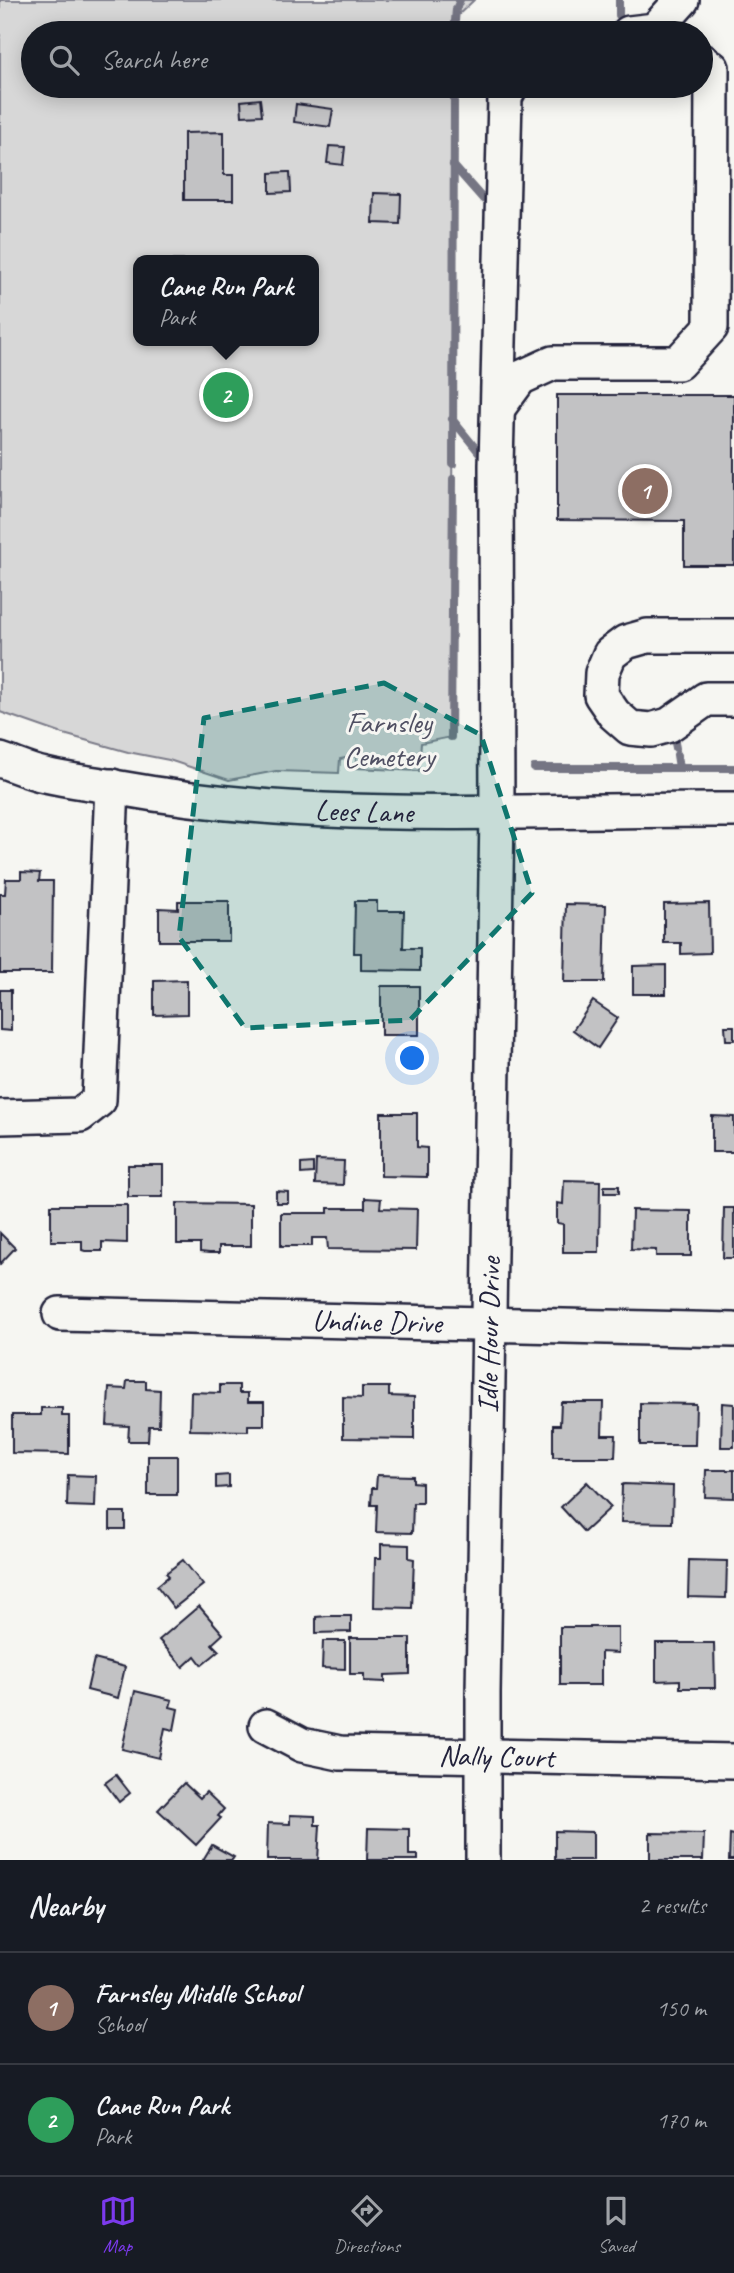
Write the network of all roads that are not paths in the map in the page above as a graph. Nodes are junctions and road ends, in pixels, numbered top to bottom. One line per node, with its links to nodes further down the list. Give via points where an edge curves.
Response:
1 (682, 0): 2 (street)
2 (660, 21)
3 (505, 98): 5 (street, Idle Hour Drive)
4 (712, 98): 5 (street, via 711,327 678,363 553,363 520,378)
5 (498, 408): 11 (street, Idle Hour Drive)
6 (734, 636): 7 (street, via 647,636 626,642 610,654 602,673 601,695 630,728 651,730 669,725 706,699)
7 (734, 699)
8 (0, 760): 9 (street, Lees Lane, via 44,775)
9 (111, 786): 11 (street, Lees Lane, via 267,807); 12 (street, via 99,1100 80,1115)
10 (734, 810): 11 (street, Lees Lane)
11 (497, 812): 14 (street, Idle Hour Drive)
12 (0, 1116)
13 (60, 1314): 14 (street, Undine Drive)
14 (488, 1325): 15 (street, Undine Drive); 17 (street, Idle Hour Drive)
15 (734, 1330)
16 (266, 1726): 17 (street, Nally Court, via 302,1745 340,1753)
17 (485, 1757): 18 (street, Nally Court); 19 (street, Idle Hour Drive)
18 (734, 1761)
19 (484, 1860)

